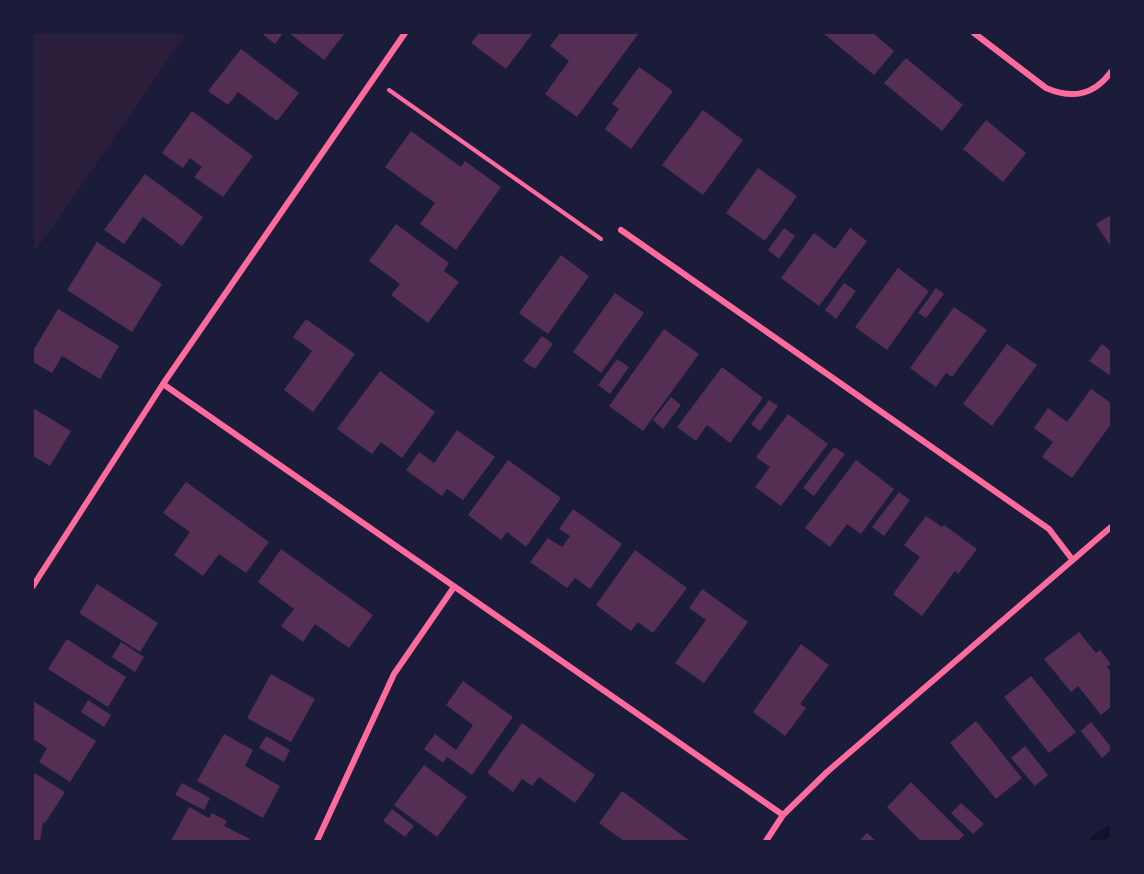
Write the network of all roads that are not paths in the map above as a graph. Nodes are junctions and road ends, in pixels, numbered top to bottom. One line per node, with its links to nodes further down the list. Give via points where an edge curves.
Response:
1 (405, 33): 5 (street)
2 (974, 33): 3 (street, via 1057,93 1082,94 1103,82)
3 (1111, 72)
4 (621, 230): 7 (street, via 1049,530)
5 (163, 384): 8 (street); 9 (street)
6 (1111, 527): 7 (street)
7 (1072, 560): 10 (street, via 827,772)
8 (33, 586)
9 (454, 586): 10 (street); 11 (street, via 394,674)
10 (783, 815): 12 (street)
11 (317, 841)
12 (766, 841)

